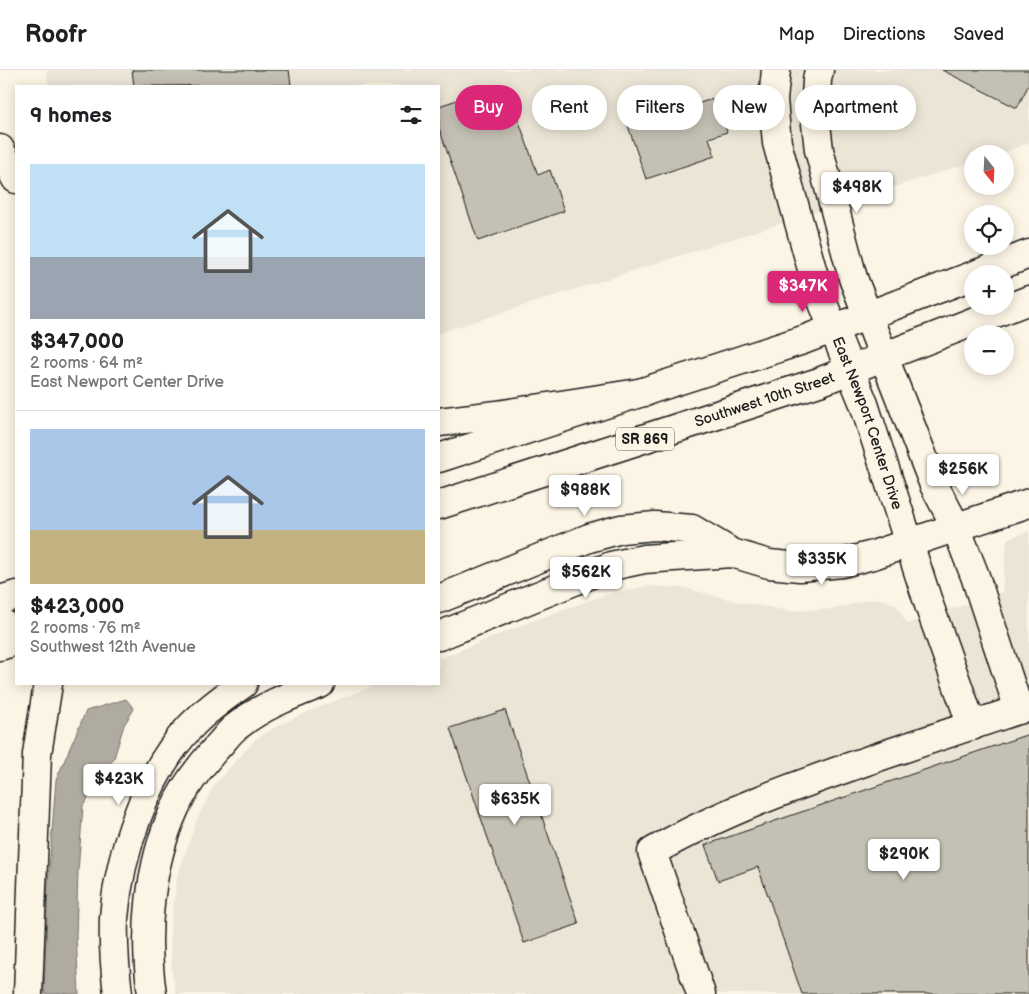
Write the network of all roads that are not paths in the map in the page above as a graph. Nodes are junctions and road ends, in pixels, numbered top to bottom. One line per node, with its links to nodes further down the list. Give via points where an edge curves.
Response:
1 (776, 70): 10 (main road, East Newport Center Drive, via 773,100 777,142 818,291)
2 (819, 70): 9 (main road, via 815,115 819,150 853,278)
3 (0, 149): 4 (main road)
4 (15, 177)
5 (1029, 254): 6 (main road)
6 (1000, 265)
7 (964, 279): 9 (main road)
8 (1029, 300): 11 (main road, Southwest 10th Street / SR 869)
9 (868, 316): 10 (main road); 11 (main road)
10 (833, 329): 12 (main road, East Newport Center Drive); 13 (main road)
11 (883, 356): 12 (main road, Southwest 10th Street / SR 869); 18 (main road, via 934,485)
12 (850, 370): 17 (main road, Southwest 10th Street / SR 869); 19 (main road, East Newport Center Drive)
13 (645, 392): 14 (main road); 15 (main road)
14 (440, 422)
15 (440, 458)
16 (1029, 502): 18 (main road)
17 (440, 505)
18 (956, 527): 19 (main road); 29 (main road)
19 (909, 542): 20 (main road, via 842,563 800,567 769,564); 30 (main road, East Newport Center Drive)
20 (732, 554): 23 (main road, via 692,529 655,526 620,529 589,538); 24 (main road, via 644,559 611,566)
21 (15, 595): 22 (main road)
22 (0, 600)
23 (440, 600)
24 (440, 636)
25 (30, 685): 31 (main road)
26 (48, 685): 31 (main road)
27 (242, 685): 33 (main road, via 215,703 189,727 169,752 138,816 127,848 114,917)
28 (318, 685): 34 (main road, via 264,708 235,727 203,762 175,808 158,856 148,916)
29 (1024, 708): 30 (main road)
30 (972, 726): 35 (main road, via 764,798 683,834 652,852)
31 (37, 754): 32 (main road)
32 (28, 994)
33 (118, 994)
34 (152, 994)
35 (701, 994)

